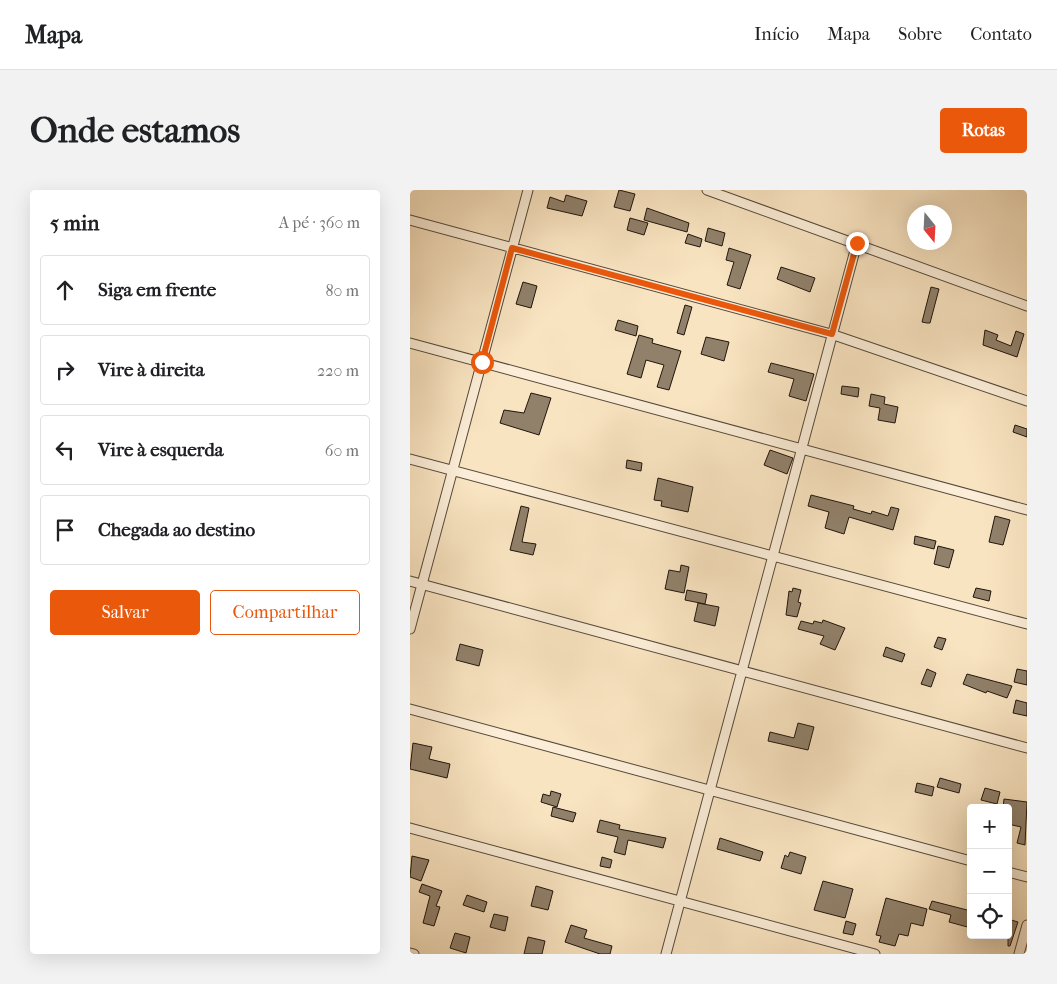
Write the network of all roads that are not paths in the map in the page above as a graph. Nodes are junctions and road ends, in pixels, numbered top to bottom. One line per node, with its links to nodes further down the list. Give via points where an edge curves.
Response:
1 (528, 190): 5 (street)
2 (707, 190): 4 (street)
3 (410, 220): 5 (street)
4 (857, 243): 6 (street); 7 (street)
5 (512, 248): 7 (street); 9 (street)
6 (1027, 306)
7 (832, 334): 10 (street); 11 (street)
8 (410, 343): 9 (street)
9 (482, 362): 11 (street); 13 (street)
10 (1027, 401)
11 (802, 449): 14 (street); 15 (street)
12 (410, 458): 13 (street)
13 (453, 470): 15 (street); 17 (street)
14 (1027, 510)
15 (773, 556): 18 (street); 20 (street)
16 (410, 581): 17 (street)
17 (422, 584): 19 (street); 20 (street)
18 (1027, 624)
19 (410, 629)
20 (742, 671): 22 (street); 23 (street)
21 (410, 709): 23 (street)
22 (1027, 748)
23 (710, 791): 25 (street); 28 (street)
24 (410, 828): 28 (street)
25 (967, 860)
26 (1012, 873): 27 (street)
27 (1027, 877)
28 (680, 901): 30 (street); 31 (street)
29 (1027, 925): 32 (street)
30 (666, 954)
31 (875, 954)
32 (1019, 954)

